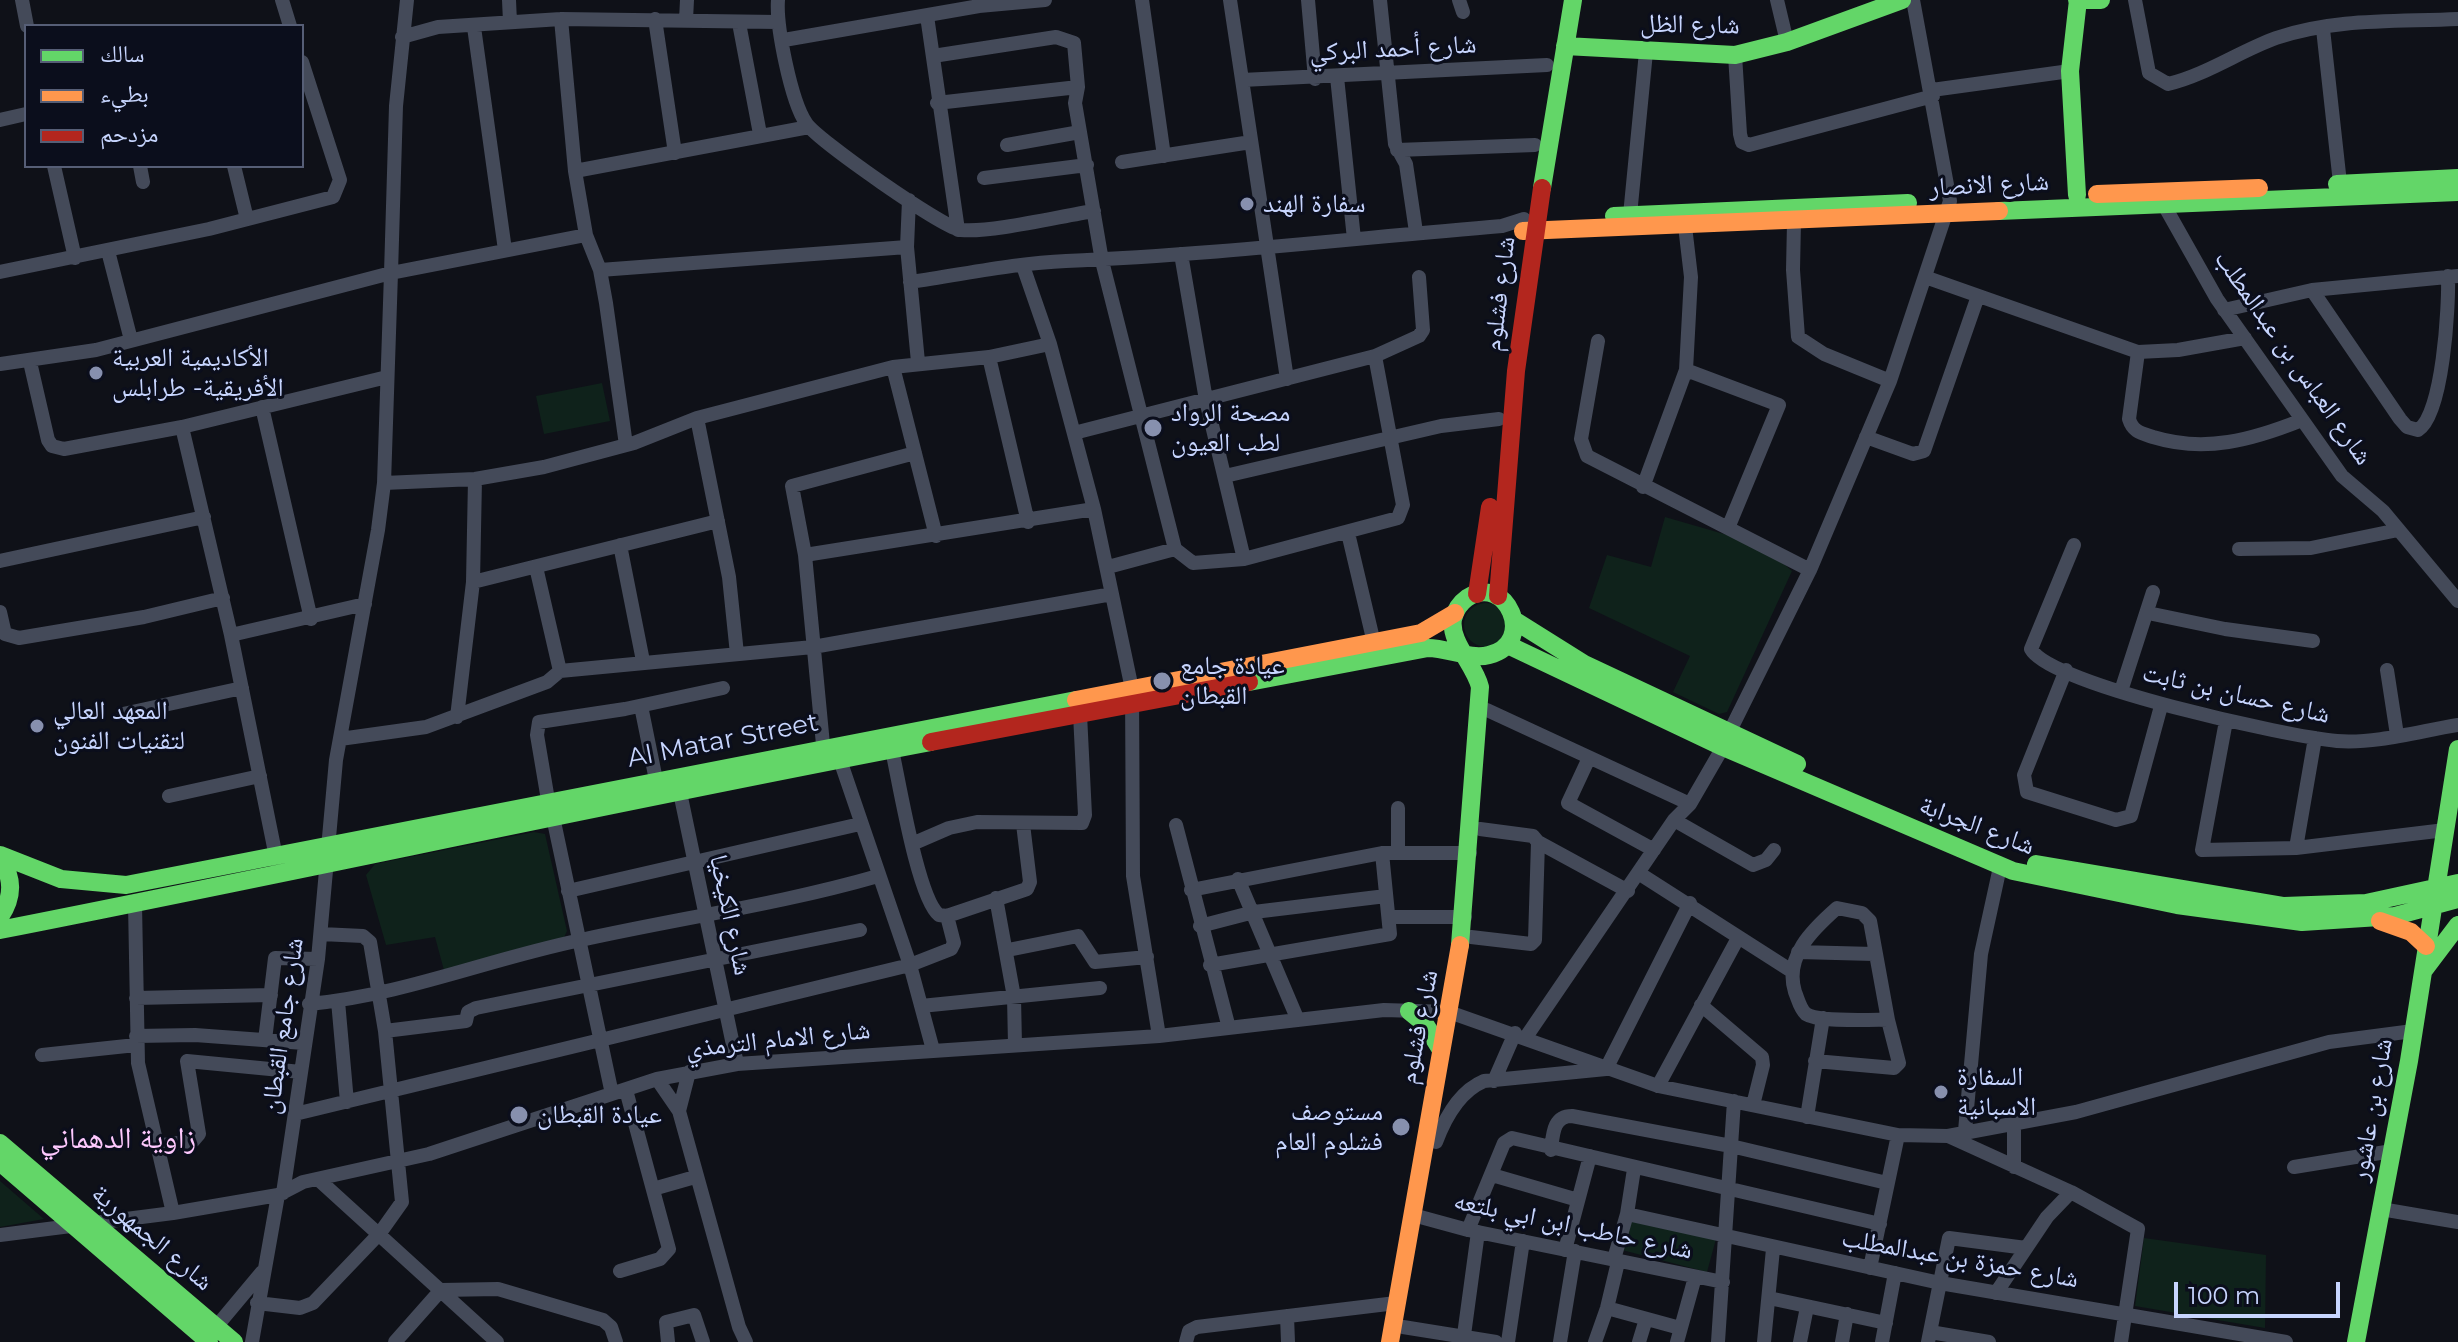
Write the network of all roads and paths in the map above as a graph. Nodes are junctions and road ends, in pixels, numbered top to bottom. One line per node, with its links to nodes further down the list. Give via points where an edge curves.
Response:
1 (22, 0): 29 (street)
2 (282, 0): 30 (street)
3 (407, 0): 33 (street, شارع جامع القبطان)
4 (509, 0): 26 (street)
5 (687, 0): 25 (street)
6 (778, 0): 27 (street)
7 (1045, 0): 20 (street)
8 (1142, 0): 60 (street)
9 (1230, 0): 46 (street)
10 (1308, 0): 45 (street)
11 (1380, 0): 43 (street)
12 (1560, 0): 40 (main road, شارع فشلوم)
13 (1573, 0): 36 (main road, شارع فشلوم)
14 (1777, 0): 35 (street)
15 (1902, 0): 35 (main road, شارع الظل)
16 (1913, 0): 48 (street)
17 (2078, 0): 18 (main road); 42 (main road)
18 (2101, 0)
19 (2135, 0): 32 (street, via 2149,73 2168,84 2274,38)
20 (979, 3): 21 (street)
21 (927, 16): 34 (street); 39 (street)
22 (561, 19): 23 (street); 26 (street); 66 (street)
23 (655, 19): 25 (street); 59 (street)
24 (2458, 19): 32 (street, via 2391,18)
25 (686, 20): 28 (street)
26 (510, 22): 31 (street)
27 (777, 22): 28 (street); 34 (street)
28 (739, 23): 54 (street)
29 (27, 24)
30 (289, 24)
31 (474, 27): 33 (street, via 438,27); 89 (street)
32 (2323, 29): 70 (street)
33 (402, 37): 97 (street, شارع جامع القبطان)
34 (784, 40): 52 (street, via 795,97)
35 (1787, 42): 38 (main road, شارع الظل)
36 (1565, 46): 37 (main road, شارع الظل); 81 (main road, شارع فشلوم)
37 (1646, 52): 38 (main road, شارع الظل); 78 (street)
38 (1735, 55): 48 (street, via 1740,134 1749,145)
39 (933, 56): 47 (street, via 1070,39); 49 (street)
40 (1547, 65): 43 (street, شارع أحمد البركي); 57 (main road, شارع فشلوم)
41 (304, 68): 79 (street, via 337,167 338,192)
42 (2070, 71): 48 (street); 73 (main road)
43 (1389, 73): 44 (street, شارع أحمد البركي); 58 (street)
44 (1337, 77): 45 (street, شارع أحمد البركي); 86 (street)
45 (1315, 79): 46 (street, شارع أحمد البركي)
46 (1242, 80): 55 (street)
47 (1078, 87): 49 (street); 53 (street)
48 (1933, 93): 76 (street)
49 (937, 103): 83 (street)
50 (24, 114): 51 (street)
51 (0, 120)
52 (809, 127): 54 (street); 74 (street)
53 (1080, 132): 56 (street); 62 (street)
54 (760, 134): 59 (street)
55 (1251, 142): 60 (street); 88 (street)
56 (1007, 145)
57 (1535, 145): 58 (street); 81 (main road, شارع فشلوم)
58 (1397, 150): 84 (street, via 1406,164)
59 (675, 153): 66 (street)
60 (1164, 156): 61 (street)
61 (1122, 162)
62 (1087, 165): 67 (street); 77 (street)
63 (54, 168): 92 (street)
64 (140, 168): 69 (street)
65 (234, 168): 79 (street)
66 (575, 171): 85 (street)
67 (984, 178)
68 (2458, 178): 70 (main road, شارع الانصار)
69 (143, 182)
70 (2340, 183): 72 (main road, شارع الانصار)
71 (2458, 192): 72 (main road, شارع الانصار)
72 (2253, 194): 73 (main road, شارع الانصار); 75 (main road, شارع الانصار)
73 (2077, 195): 76 (main road, شارع الانصار)
74 (909, 200): 83 (street); 87 (street)
75 (2164, 205): 76 (main road, شارع الانصار); 104 (street, شارع العباس بن عبدالمطلب)
76 (1948, 207): 78 (main road, شارع الانصار); 80 (main road, شارع الانصار); 100 (street)
77 (1094, 211): 83 (street); 93 (street)
78 (1630, 215): 81 (main road, شارع الانصار)
79 (247, 219): 90 (street)
80 (1794, 222): 82 (main road, شارع الانصار); 119 (street, via 1798,337 1824,354)
81 (1529, 225): 82 (main road, شارع الانصار); 84 (street); 124 (main road, شارع فشلوم); 158 (main road, شارع فشلوم)
82 (1685, 226): 116 (street, via 1691,277)
83 (958, 230)
84 (1416, 232): 86 (street)
85 (586, 235): 89 (street); 95 (street)
86 (1354, 239): 88 (street)
87 (907, 247): 95 (street); 101 (street)
88 (1267, 248): 91 (street); 118 (street)
89 (505, 250): 97 (street)
90 (108, 251): 92 (street); 106 (street)
91 (1181, 254): 93 (street); 120 (street)
92 (75, 258): 96 (street)
93 (1102, 261): 94 (street); 122 (street)
94 (1023, 266): 101 (street); 108 (street)
95 (600, 270): 130 (street)
96 (0, 272)
97 (391, 273): 106 (street); 117 (street, شارع جامع القبطان)
98 (2453, 276): 102 (street); 102 (street, via 2448,333 2431,409 2418,430 2400,419)
99 (1419, 277): 110 (street, via 1423,330)
100 (1925, 277): 103 (street); 119 (street)
101 (910, 282): 113 (street)
102 (2312, 290): 104 (street)
103 (1978, 296): 109 (street); 129 (street, via 1924,451 1913,454)
104 (2224, 310): 105 (street, شارع العباس بن عبدالمطلب)
105 (2245, 338): 109 (street); 125 (street, شارع العباس بن عبدالمطلب)
106 (131, 340): 112 (street)
107 (1598, 341): 135 (street, via 1583,449 1596,463)
108 (1050, 344): 111 (street); 127 (street)
109 (2138, 352): 125 (street, via 2128,413 2131,426 2140,433 2201,446 2240,441)
110 (1375, 356): 118 (street); 128 (street)
111 (989, 357): 113 (street); 139 (street)
112 (30, 362): 114 (street); 126 (street, via 52,446 71,449)
113 (918, 362): 115 (street)
114 (0, 364)
115 (893, 367): 123 (street); 131 (street)
116 (1686, 370): 135 (street); 140 (street, via 1779,405)
117 (387, 377): 121 (street); 134 (street, شارع جامع القبطان)
118 (1287, 379): 120 (street)
119 (1890, 381): 129 (street)
120 (1206, 400): 122 (street); 132 (street)
121 (262, 407): 126 (street); 165 (street)
122 (1141, 415): 127 (street); 146 (street)
123 (697, 418): 130 (street); 138 (street)
124 (1499, 419): 128 (street); 157 (main road, شارع فشلوم)
125 (2302, 420): 141 (street, شارع العباس بن عبدالمطلب, via 2342,476)
126 (182, 427): 137 (street)
127 (1074, 433): 136 (street)
128 (1391, 437): 132 (street); 142 (street, via 1401,513 1392,522)
129 (1866, 437): 153 (street)
130 (626, 445): 133 (street)
131 (915, 453): 143 (street); 149 (street, via 794,483 792,498)
132 (1225, 476): 148 (street)
133 (475, 479): 134 (street); 154 (street)
134 (384, 483): 161 (street, شارع جامع القبطان)
135 (1643, 487): 140 (street)
136 (1094, 509): 139 (street); 152 (street)
137 (204, 517): 150 (street); 159 (street)
138 (718, 521): 144 (street); 173 (street)
139 (1028, 522): 143 (street)
140 (1728, 528): 153 (street)
141 (2398, 530): 147 (street, via 2311,548); 160 (street, شارع العباس بن عبدالمطلب)
142 (1348, 533): 148 (street, via 1263,554); 169 (street)
143 (936, 536): 149 (street)
144 (620, 545): 151 (street); 174 (street)
145 (2074, 545): 175 (street, شارع حسان بن ثابت, via 2031,649)
146 (1175, 549): 148 (street, via 1193,563); 152 (street)
147 (2239, 549)
148 (1242, 553)
149 (805, 555): 170 (street)
150 (0, 561)
151 (536, 567): 154 (street); 177 (street)
152 (1108, 567): 156 (street)
153 (1810, 570): 193 (street)
154 (473, 582): 187 (street)
155 (2153, 592): 164 (street)
156 (1112, 594): 170 (street); 181 (street)
157 (1477, 594): 158 (main road); 163 (main road)
158 (1498, 596): 166 (main road)
159 (223, 598): 162 (street, via 19,638 5,634); 167 (street)
160 (2458, 601)
161 (365, 604): 165 (street); 192 (street, شارع جامع القبطان)
162 (0, 612)
163 (1455, 613): 169 (main road, Al Matar Street, via 1421,633); 172 (main road, via 1456,639)
164 (2148, 613): 168 (street); 180 (street)
165 (311, 619): 167 (street)
166 (1517, 622): 171 (main road); 193 (main road, شارع الجرابة)
167 (231, 635): 178 (street)
168 (2313, 641)
169 (1374, 643): 181 (main road, Al Matar Street)
170 (813, 647): 173 (street); 196 (street)
171 (1505, 649): 172 (main road, via 1484,657); 186 (main road, via 1493,668); 193 (main road, شارع الجرابة)
172 (1468, 652): 181 (main road, via 1428,648); 186 (main road, via 1478,673)
173 (737, 654): 174 (street)
174 (643, 661): 177 (street)
175 (2066, 670): 180 (street, شارع حسان بن ثابت); 183 (street, via 2024,775 2027,792 2116,820 2131,816)
176 (2387, 670): 190 (street)
177 (560, 671): 187 (street, via 547,682)
178 (242, 688): 184 (street); 198 (street)
179 (723, 688): 182 (street)
180 (2121, 691): 183 (street, شارع حسان بن ثابت)
181 (1132, 696): 185 (main road); 196 (main road, Al Matar Street); 260 (street, via 1133,876)
182 (641, 706): 199 (street); 204 (street, via 539,722)
183 (2161, 706): 188 (street, شارع حسان بن ثابت)
184 (123, 714)
185 (1080, 714): 195 (main road); 208 (street, via 1084,821)
186 (1483, 714): 197 (street); 211 (main road, شارع فشلوم); 220 (main road, شارع فشلوم)
187 (457, 717): 192 (street, via 411,730)
188 (2226, 721): 191 (street, شارع حسان بن ثابت); 215 (street, via 2202,850)
189 (2458, 725): 190 (street, شارع حسان بن ثابت)
190 (2397, 735): 191 (street, شارع حسان بن ثابت, via 2346,741)
191 (2315, 738): 215 (street)
192 (340, 739): 214 (street, شارع جامع القبطان)
193 (1726, 740): 201 (main road, شارع الجرابة); 203 (street)
194 (2458, 749): 210 (main road, شارع بن عاشور)
195 (892, 750): 196 (main road); 213 (street)
196 (830, 757): 200 (main road, Al Matar Street); 207 (street)
197 (1589, 758): 203 (street); 216 (street, via 1568,803)
198 (260, 776): 202 (street); 222 (street)
199 (656, 780): 200 (main road, Al Matar Street); 204 (main road, Al Matar Street)
200 (678, 783): 204 (main road); 223 (street, شارع الكيخيا)
201 (1832, 786): 225 (main road, شارع الجرابة); 230 (main road, شارع الجرابة, via 2014,858 2259,904 2344,906)
202 (169, 796)
203 (1690, 804): 206 (street)
204 (551, 808): 214 (main road, Al Matar Street); 224 (main road); 232 (street)
205 (1398, 808): 219 (street)
206 (1674, 820): 216 (street); 217 (street, via 1753,865)
207 (860, 824): 223 (street); 227 (street)
208 (1023, 824): 213 (street, via 963,824); 235 (street, via 1029,886 1021,894)
209 (1176, 825): 231 (street)
210 (2450, 828): 215 (street); 230 (main road, شارع بن عاشور)
211 (1480, 829): 212 (street, via 1533,836); 252 (main road, شارع فشلوم)
212 (1538, 842): 233 (street); 252 (street, via 1534,942)
213 (912, 844): 242 (street, via 932,910)
214 (328, 845): 222 (main road, Al Matar Street); 224 (street, شارع جامع القبطان)
215 (2296, 848)
216 (1654, 850): 226 (street)
217 (1774, 850)
218 (1382, 853): 219 (street); 228 (street); 234 (street)
219 (1398, 853): 220 (street)
220 (1470, 853): 245 (main road, شارع فشلوم)
221 (0, 856): 222 (main road, Al Matar Street, via 49,878 101,886); 243 (main road, via 12,881 12,895)
222 (276, 857)
223 (695, 863): 232 (street); 241 (street, شارع الكيخيا)
224 (326, 866): 238 (main road); 251 (street, شارع جامع القبطان)
225 (2000, 867): 246 (main road, شارع الجرابة, via 2085,888 2254,916 2302,922); 313 (street, via 1981,954)
226 (1640, 874): 233 (street); 237 (street)
227 (878, 876): 241 (street); 263 (street)
228 (1238, 879): 231 (street); 240 (street)
229 (2458, 883): 230 (main road, شارع الجرابة)
230 (2436, 887): 239 (main road, شارع بن عاشور)
231 (1191, 890): 248 (street)
232 (568, 891): 254 (street)
233 (1628, 891): 286 (street)
234 (1386, 896): 240 (street); 244 (street)
235 (996, 898): 242 (street); 256 (street)
236 (2458, 899): 239 (main road, شارع الجرابة)
237 (1690, 903): 253 (street); 298 (street)
238 (135, 904): 249 (main road); 272 (street)
239 (2433, 907): 246 (main road, شارع الجرابة); 255 (main road, شارع بن عاشور)
240 (1254, 912): 248 (street); 258 (street)
241 (704, 915): 254 (street); 262 (street, شارع الكيخيا)
242 (947, 916): 263 (street, via 951,949)
243 (0, 917)
244 (1389, 917): 245 (street); 258 (street, via 1390,934)
245 (1465, 917): 279 (main road, شارع فشلوم)
246 (2368, 919): 255 (main road, via 2411,932)
247 (2458, 925): 266 (main road)
248 (1200, 926): 264 (street)
249 (0, 930)
250 (860, 930): 262 (street)
251 (321, 934): 261 (street, شارع جامع القبطان); 270 (street, via 367,938)
252 (1471, 937): 279 (main road, شارع فشلوم, via 1465,983)
253 (1738, 938): 265 (street); 275 (street)
254 (579, 940): 267 (street); 270 (street)
255 (2426, 946): 266 (main road, شارع بن عاشور)
256 (1008, 950): 260 (street, via 1078,936 1095,962); 271 (street)
257 (1798, 952): 259 (street); 259 (street, via 1835,909 1843,907 1867,916); 265 (street)
258 (1272, 954): 264 (street); 280 (street)
259 (1874, 954): 282 (street)
260 (1147, 957): 287 (street)
261 (318, 959): 269 (street, via 275,958); 274 (street, شارع جامع القبطان)
262 (714, 962): 267 (street); 277 (street, شارع الكيخيا)
263 (910, 965): 276 (street); 277 (street)
264 (1210, 965): 283 (street)
265 (1790, 970): 281 (street, via 1804,1012)
266 (2422, 974): 285 (main road, شارع بن عاشور)
267 (589, 985): 284 (street, via 476,1008 466,1021); 288 (street)
268 (1100, 988): 271 (street)
269 (271, 995): 272 (street); 289 (street)
270 (378, 995): 273 (street); 284 (street)
271 (1014, 997): 276 (street); 292 (street)
272 (136, 998): 290 (street)
273 (338, 1001): 274 (street); 307 (street)
274 (309, 1004): 291 (street, شارع جامع القبطان)
275 (1701, 1005): 303 (street); 308 (street, via 1762,1057)
276 (921, 1006): 293 (street)
277 (725, 1008): 288 (street); 297 (street, شارع الكيخيا)
278 (1409, 1011): 279 (street, شارع الامام الترمذي); 280 (street, شارع الامام الترمذي); 294 (main road, via 1425,1024)
279 (1453, 1013): 286 (street, شارع الامام الترمذي); 294 (main road, شارع فشلوم); 316 (main road, شارع فشلوم)
280 (1297, 1018): 283 (street, شارع الامام الترمذي)
281 (1823, 1018): 282 (street); 296 (street)
282 (1888, 1020): 296 (street, via 1897,1067)
283 (1229, 1028): 287 (street, شارع الامام الترمذي)
284 (385, 1031): 304 (street)
285 (2413, 1031): 312 (street, via 2314,1045); 321 (main road, شارع بن عاشور)
286 (1520, 1035): 298 (street, شارع الامام الترمذي); 302 (street)
287 (1159, 1036): 292 (street, شارع الامام الترمذي)
288 (600, 1039): 304 (street); 305 (street)
289 (265, 1040): 290 (street); 291 (street)
290 (136, 1041): 295 (street); 318 (street)
291 (304, 1043): 299 (street, شارع جامع القبطان)
292 (1015, 1045): 293 (street, شارع الامام الترمذي)
293 (933, 1050): 297 (street, شارع الامام الترمذي)
294 (1441, 1050): 340 (main road, شارع فشلوم)
295 (42, 1055)
296 (1815, 1061): 311 (street)
297 (737, 1064): 300 (street, شارع الامام الترمذي)
298 (1606, 1069): 302 (street); 303 (street, شارع الامام الترمذي)
299 (301, 1072): 310 (street, شارع جامع القبطان); 318 (street, via 187,1061 199,1134 193,1141)
300 (689, 1072): 301 (street, شارع الامام الترمذي); 309 (street)
301 (657, 1079): 305 (street, شارع الامام الترمذي); 309 (street)
302 (1494, 1081): 316 (street, via 1466,1091)
303 (1658, 1086): 306 (street, شارع الامام الترمذي)
304 (391, 1091): 307 (street); 323 (street)
305 (619, 1092): 323 (street, شارع الامام الترمذي); 333 (street)
306 (1734, 1101): 308 (street, شارع الامام الترمذي); 319 (street)
307 (347, 1102): 310 (street)
308 (1753, 1105): 311 (street, شارع الامام الترمذي)
309 (679, 1111): 329 (street)
310 (295, 1114): 335 (street, شارع جامع القبطان)
311 (1807, 1117): 314 (street, شارع الامام الترمذي)
312 (2014, 1125): 313 (street); 325 (street)
313 (1965, 1131): 315 (street)
314 (1898, 1135): 315 (street, شارع الامام الترمذي); 331 (street)
315 (1948, 1136): 325 (street)
316 (1436, 1142): 340 (main road, شارع فشلوم)
317 (0, 1143): 342 (main road, شارع الجمهورية)
318 (156, 1146): 338 (street)
319 (1731, 1146): 320 (street, via 1567,1116 1555,1125); 331 (street); 332 (street)
320 (1551, 1150): 322 (street); 328 (street, via 1508,1139)
321 (2392, 1151): 326 (street); 337 (main road, شارع بن عاشور)
322 (1590, 1156): 327 (street); 336 (street)
323 (400, 1161): 330 (street, شارع الامام الترمذي); 346 (street, via 402,1202)
324 (0, 1162): 343 (main road, شارع الجمهورية)
325 (2014, 1167): 334 (street)
326 (2294, 1167)
327 (1634, 1169): 332 (street); 339 (street)
328 (1492, 1175): 336 (street); 345 (street)
329 (695, 1177): 333 (street); 386 (street)
330 (319, 1180): 335 (street, شارع الامام الترمذي); 346 (street)
331 (1887, 1183): 344 (street)
332 (1729, 1186): 344 (street); 348 (street)
333 (653, 1189): 355 (street, via 667,1253)
334 (2071, 1192): 350 (street); 368 (street, via 2138,1229)
335 (280, 1194): 338 (street, شارع الامام الترمذي); 356 (street, شارع جامع القبطان)
336 (1578, 1200): 352 (street)
337 (2381, 1209): 341 (street); 403 (main road, شارع بن عاشور)
338 (173, 1213): 342 (street, شارع الامام الترمذي)
339 (1627, 1214): 348 (street, شارع حمزة بن عبدالمطلب); 353 (street)
340 (1418, 1217): 345 (street, شارع حاطب ابن ابي بلتعه); 365 (main road, شارع فشلوم); 374 (main road, شارع فشلوم)
341 (2458, 1222)
342 (95, 1223): 343 (street, شارع الامام الترمذي); 373 (main road, شارع الجمهورية)
343 (74, 1224): 347 (street, شارع الامام الترمذي); 373 (main road, شارع الجمهورية)
344 (1880, 1224): 354 (street)
345 (1473, 1231): 349 (street, شارع حاطب ابن ابي بلتعه); 377 (street)
346 (380, 1233): 361 (street); 364 (street, via 309,1305)
347 (0, 1235)
348 (1726, 1238): 351 (street, شارع حمزة بن عبدالمطلب); 359 (street)
349 (1523, 1241): 352 (street, شارع حاطب ابن ابي بلتعه); 391 (street)
350 (2026, 1248): 360 (street, via 1951,1237); 362 (street)
351 (1773, 1249): 354 (street, شارع حمزة بن عبدالمطلب); 363 (street)
352 (1570, 1250): 353 (street, شارع حاطب ابن ابي بلتعه); 392 (street)
353 (1616, 1260): 358 (street, شارع حاطب ابن ابي بلتعه); 367 (street)
354 (1870, 1268): 357 (street, شارع حمزة بن عبدالمطلب)
355 (620, 1271)
356 (262, 1272): 364 (street, شارع جامع القبطان); 373 (street)
357 (1895, 1273): 360 (street, شارع حمزة بن عبدالمطلب); 372 (street)
358 (1695, 1277): 359 (street, شارع حاطب ابن ابي بلتعه); 375 (street)
359 (1723, 1282): 395 (street)
360 (1940, 1283): 362 (street, شارع حمزة بن عبدالمطلب); 378 (street)
361 (441, 1290): 381 (street); 382 (street); 383 (street, via 498,1289 578,1312 603,1320)
362 (1996, 1293): 368 (street, شارع حمزة بن عبدالمطلب)
363 (1769, 1298): 366 (street); 396 (street)
364 (257, 1303): 380 (street, شارع جامع القبطان)
365 (1396, 1303): 370 (street); 389 (main road, شارع فشلوم)
366 (1807, 1307): 369 (street); 397 (street)
367 (1607, 1308): 371 (street); 393 (street)
368 (2125, 1312): 376 (street, شارع حمزة بن عبدالمطلب); 401 (street)
369 (1847, 1314): 372 (street); 398 (street)
370 (1287, 1316): 387 (street, via 1197,1327 1189,1331); 388 (street)
371 (1646, 1319): 375 (street); 394 (street)
372 (1886, 1323): 399 (street)
373 (213, 1334): 379 (main road, شارع الجمهورية)
374 (1402, 1335): 377 (street)
375 (1679, 1335)
376 (2222, 1336): 402 (street, شارع حمزة بن عبدالمطلب)
377 (1461, 1337): 390 (street)
378 (1929, 1337): 400 (street)
379 (234, 1342)
380 (252, 1342)
381 (395, 1342)
382 (497, 1342)
383 (616, 1342)
384 (668, 1342): 385 (street, via 666,1322 694,1315)
385 (703, 1342)
386 (746, 1342)
387 (1186, 1342)
388 (1288, 1342)
389 (1390, 1342)
390 (1496, 1342)
391 (1508, 1342)
392 (1560, 1342)
393 (1595, 1342)
394 (1639, 1342)
395 (1718, 1342)
396 (1764, 1342)
397 (1800, 1342)
398 (1842, 1342)
399 (1882, 1342)
400 (1989, 1342)
401 (2121, 1342)
402 (2286, 1342)
403 (2356, 1342)

